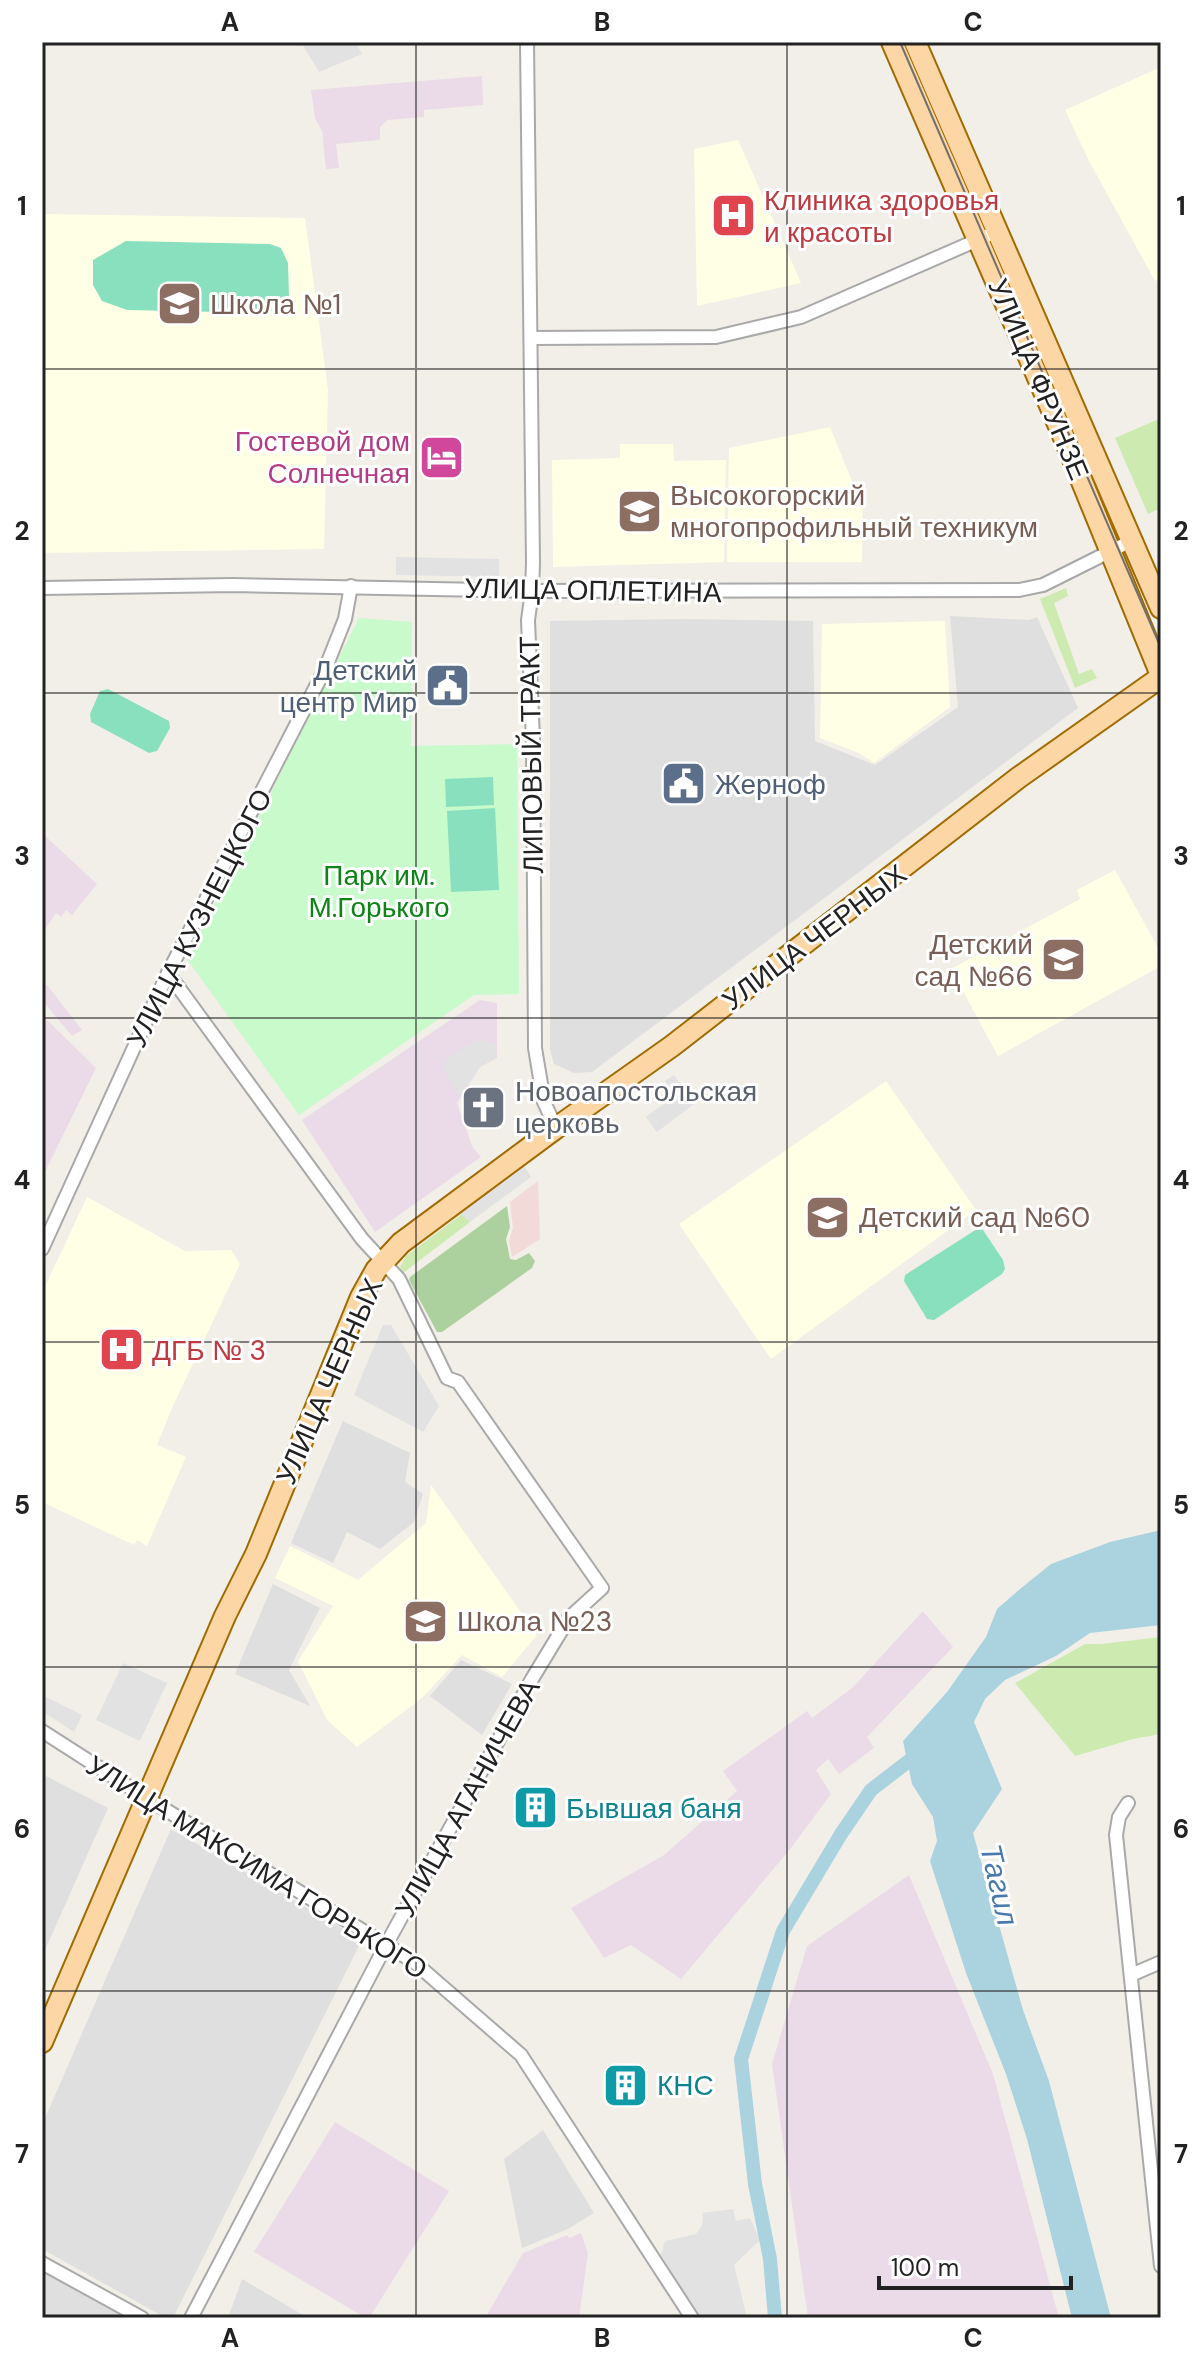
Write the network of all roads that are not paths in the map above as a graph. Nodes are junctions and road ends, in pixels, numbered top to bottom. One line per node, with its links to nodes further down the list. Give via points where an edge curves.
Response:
1 (527, 42): 6 (street, ЛИПОВЫЙ ТРАКТ)
2 (892, 42): 5 (main road, УЛИЦА ФРУНЗЕ)
3 (915, 42): 4 (main road, УЛИЦА ФРУНЗЕ)
4 (998, 231): 5 (street); 7 (main road, УЛИЦА ФРУНЗЕ)
5 (979, 239): 6 (street, via 801,317 716,337); 8 (main road, УЛИЦА ФРУНЗЕ)
6 (531, 338): 11 (street, ЛИПОВЫЙ ТРАКТ)
7 (1133, 540): 8 (street, УЛИЦА ОПЛЕТИНА); 12 (main road, УЛИЦА ФРУНЗЕ)
8 (1111, 551): 11 (street, УЛИЦА ОПЛЕТИНА, via 1043,585 1019,590); 13 (main road, УЛИЦА ФРУНЗЕ)
9 (351, 586): 10 (street, УЛИЦА ОПЛЕТИНА); 11 (street, УЛИЦА ОПЛЕТИНА); 14 (street, УЛИЦА КУЗНЕЦКОГО, via 326,667)
10 (42, 588)
11 (532, 591): 15 (street, ЛИПОВЫЙ ТРАКТ, via 528,620 535,1048 544,1102)
12 (1161, 608)
13 (1161, 676): 15 (main road, УЛИЦА ЧЕРНЫХ)
14 (168, 973): 16 (street, УЛИЦА КУЗНЕЦКОГО); 17 (street)
15 (556, 1128): 17 (main road, УЛИЦА ЧЕРНЫХ, via 401,1243)
16 (42, 1249)
17 (384, 1262): 19 (main road, УЛИЦА ЧЕРНЫХ, via 361,1297); 21 (street, УЛИЦА АГАНИЧЕВА, via 399,1279 447,1378 458,1382 602,1588 569,1618 532,1679)
18 (42, 1731): 19 (street, УЛИЦА МАКСИМА ГОРЬКОГО)
19 (148, 1799): 21 (street, УЛИЦА МАКСИМА ГОРЬКОГО); 24 (main road, УЛИЦА ЧЕРНЫХ)
20 (1128, 1803): 23 (street, via 1116,1835)
21 (386, 1945): 27 (street, УЛИЦА МАКСИМА ГОРЬКОГО, via 414,1962 521,2055); 29 (street, УЛИЦА АГАНИЧЕВА)
22 (1161, 1962): 23 (street)
23 (1131, 1975): 26 (street)
24 (42, 2042)
25 (42, 2263): 28 (street)
26 (1161, 2266)
27 (687, 2315)
28 (142, 2318)
29 (191, 2318)

